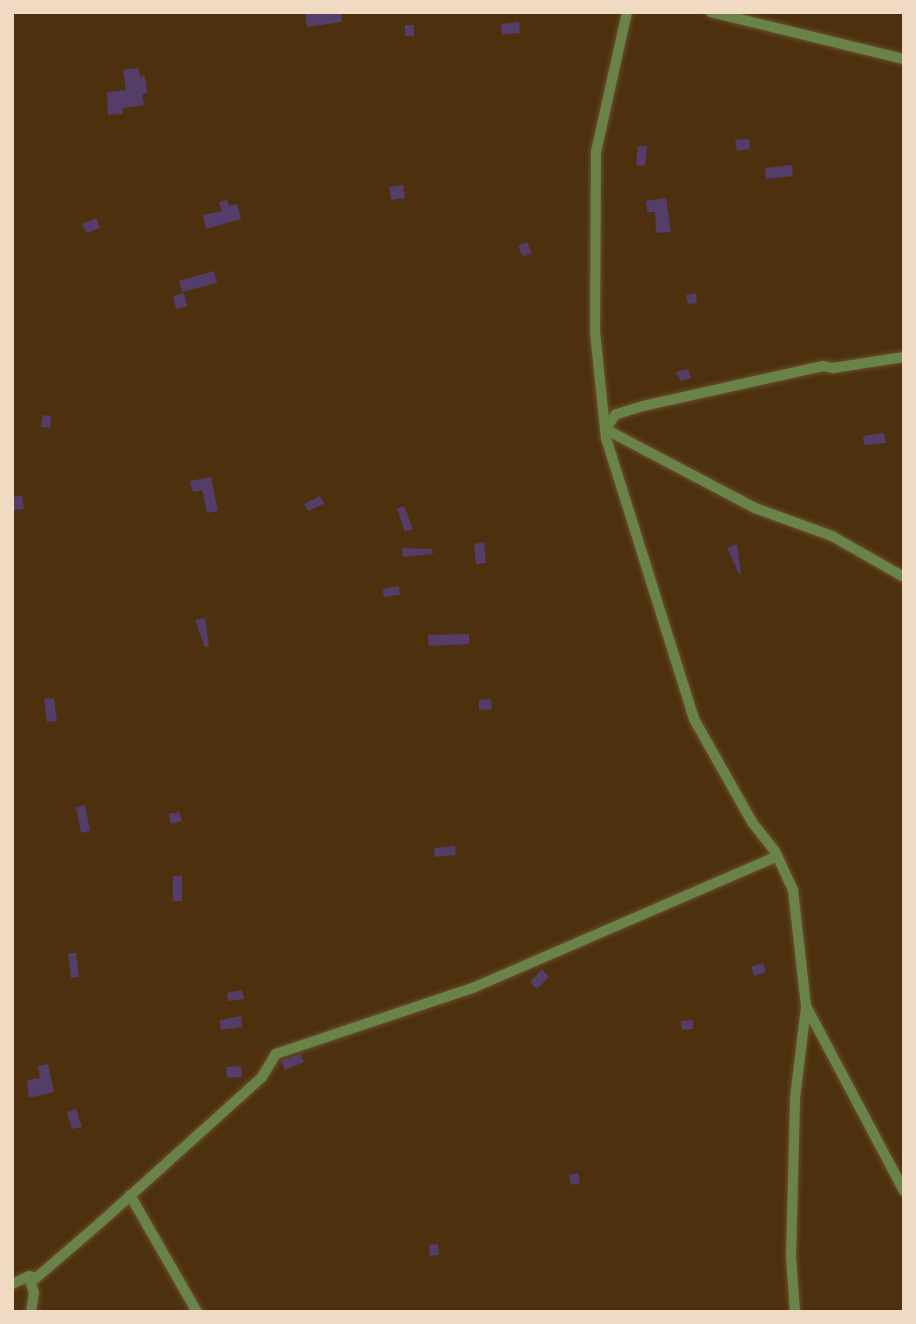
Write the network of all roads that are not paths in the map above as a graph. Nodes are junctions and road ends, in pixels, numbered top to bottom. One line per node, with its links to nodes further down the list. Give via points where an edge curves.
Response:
1 (627, 12): 5 (street, via 596,152 595,332)
2 (711, 12): 3 (street)
3 (904, 59)
4 (904, 356): 5 (street, via 823,366 643,406 617,414)
5 (605, 429): 6 (street, via 755,509 832,536); 7 (street, via 694,719 752,822)
6 (904, 577)
7 (777, 856): 8 (street, via 793,890); 10 (street, via 475,987 276,1054 262,1077)
8 (806, 1006): 9 (street); 15 (street, via 795,1098 791,1256)
9 (904, 1191)
10 (130, 1195): 11 (street, via 36,1278); 14 (street)
11 (29, 1276): 12 (street); 13 (street, via 34,1293)
12 (12, 1284)
13 (31, 1312)
14 (197, 1312)
15 (795, 1312)

